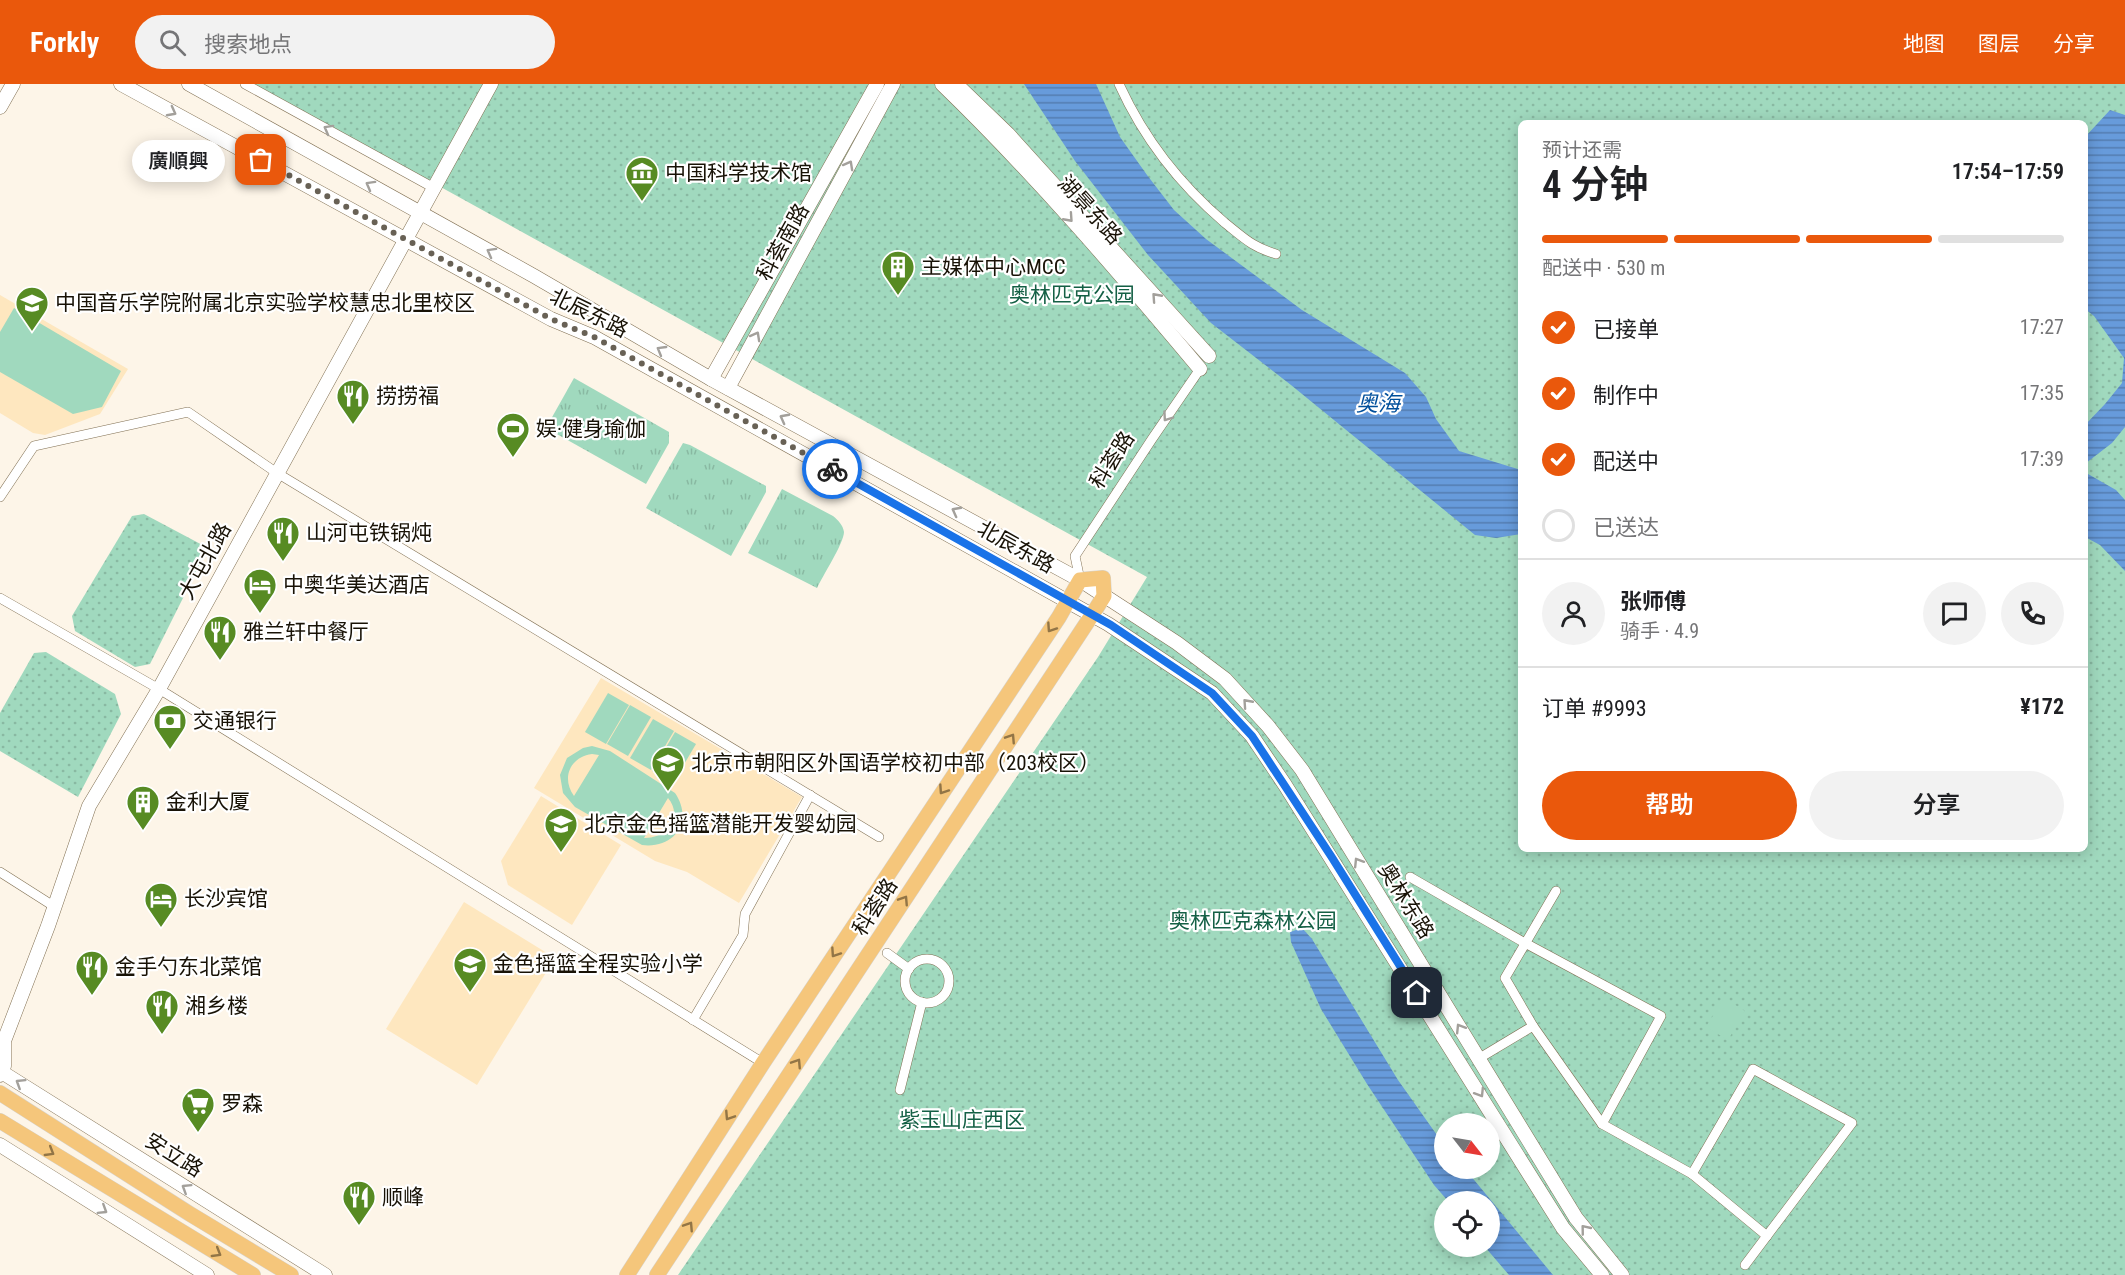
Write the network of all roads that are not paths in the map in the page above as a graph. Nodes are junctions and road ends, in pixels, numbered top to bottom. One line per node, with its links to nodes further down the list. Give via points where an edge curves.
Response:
1 (13, 84): 11 (main road)
2 (121, 84): 14 (main road, 北辰东路, one-way to 14)
3 (189, 84): 13 (main road, 北辰东路, one-way to 3)
4 (245, 84): 12 (street, one-way to 4)
5 (491, 84): 12 (main road, 大屯北路)
6 (877, 84): 19 (main road, 科荟南路)
7 (893, 84): 20 (main road, 科荟南路, one-way to 7)
8 (942, 84): 16 (main road, 湖景东路, one-way to 16)
9 (956, 84): 16 (main road, 湖景东路, one-way to 9, via 1008,134)
10 (1119, 84): 15 (street, via 1143,129 1198,200 1256,248)
11 (0, 107)
12 (434, 188): 13 (main road, 大屯北路)
13 (421, 213): 14 (main road, 大屯北路); 19 (main road, 北辰东路, one-way to 13)
14 (406, 238): 21 (main road, 大屯北路); 26 (main road, 北辰东路, via 551,319 594,337)
15 (1276, 254)
16 (1177, 330): 17 (main road, 湖景东路); 18 (main road, 湖景东路)
17 (1209, 356)
18 (1200, 369): 23 (street, 科荟路, one-way to 23, via 1075,556)
19 (711, 379): 20 (main road, 北辰东路)
20 (728, 388): 23 (main road, 北辰东路, one-way to 20)
21 (277, 473): 22 (street, via 188,412 34,446); 28 (main road, 大屯北路); 29 (street)
22 (0, 496)
23 (1080, 579): 24 (main road, via 1103,578); 26 (main road, 科荟路)
24 (1104, 596): 27 (main road, 科荟路); 41 (main road, 奥林东路, one-way to 24, via 1302,770 1268,726 1225,679)
25 (0, 598): 28 (street)
26 (1068, 601): 27 (main road, 北辰东路); 42 (main road, 科荟路, one-way to 42)
27 (1092, 615): 57 (main road, 科荟路, one-way to 27); 58 (main road, 奥林东路, one-way to 58, via 1212,693 1252,736 1563,1228)
28 (159, 689): 34 (main road, 大屯北路, via 89,806); 39 (street)
29 (810, 795): 30 (street); 39 (street, via 745,914 742,934)
30 (879, 837)
31 (0, 872): 34 (street)
32 (1410, 877): 35 (street)
33 (1556, 891): 35 (street)
34 (55, 908): 43 (main road, 大屯北路, via 4,1041 4,1066)
35 (1525, 943): 40 (street, via 1504,978); 47 (street, via 1661,1016)
36 (887, 953): 37 (street)
37 (909, 969): 38 (street, via 905,985 913,998); 38 (street, via 917,961 931,959 947,973 944,994 933,1002)
38 (922, 1002): 44 (street)
39 (693, 1020): 42 (street)
40 (1533, 1026): 41 (street); 47 (street)
41 (1478, 1059): 59 (main road, 奥林东路, one-way to 41, via 1576,1218)
42 (763, 1063): 56 (main road, 科荟路, one-way to 56)
43 (0, 1072): 55 (main road, 安立路, one-way to 43)
44 (900, 1090)
45 (0, 1093): 54 (main road, 安立路)
46 (0, 1121): 53 (main road, one-way to 53)
47 (1602, 1124): 49 (street)
48 (0, 1145): 52 (main road, one-way to 52)
49 (1692, 1174): 50 (street); 50 (street, via 1753,1069 1852,1124)
50 (1767, 1236): 51 (street)
51 (1745, 1265)
52 (207, 1275)
53 (253, 1275)
54 (291, 1275)
55 (325, 1275)
56 (627, 1275)
57 (657, 1275)
58 (1602, 1275)
59 (1622, 1275)

